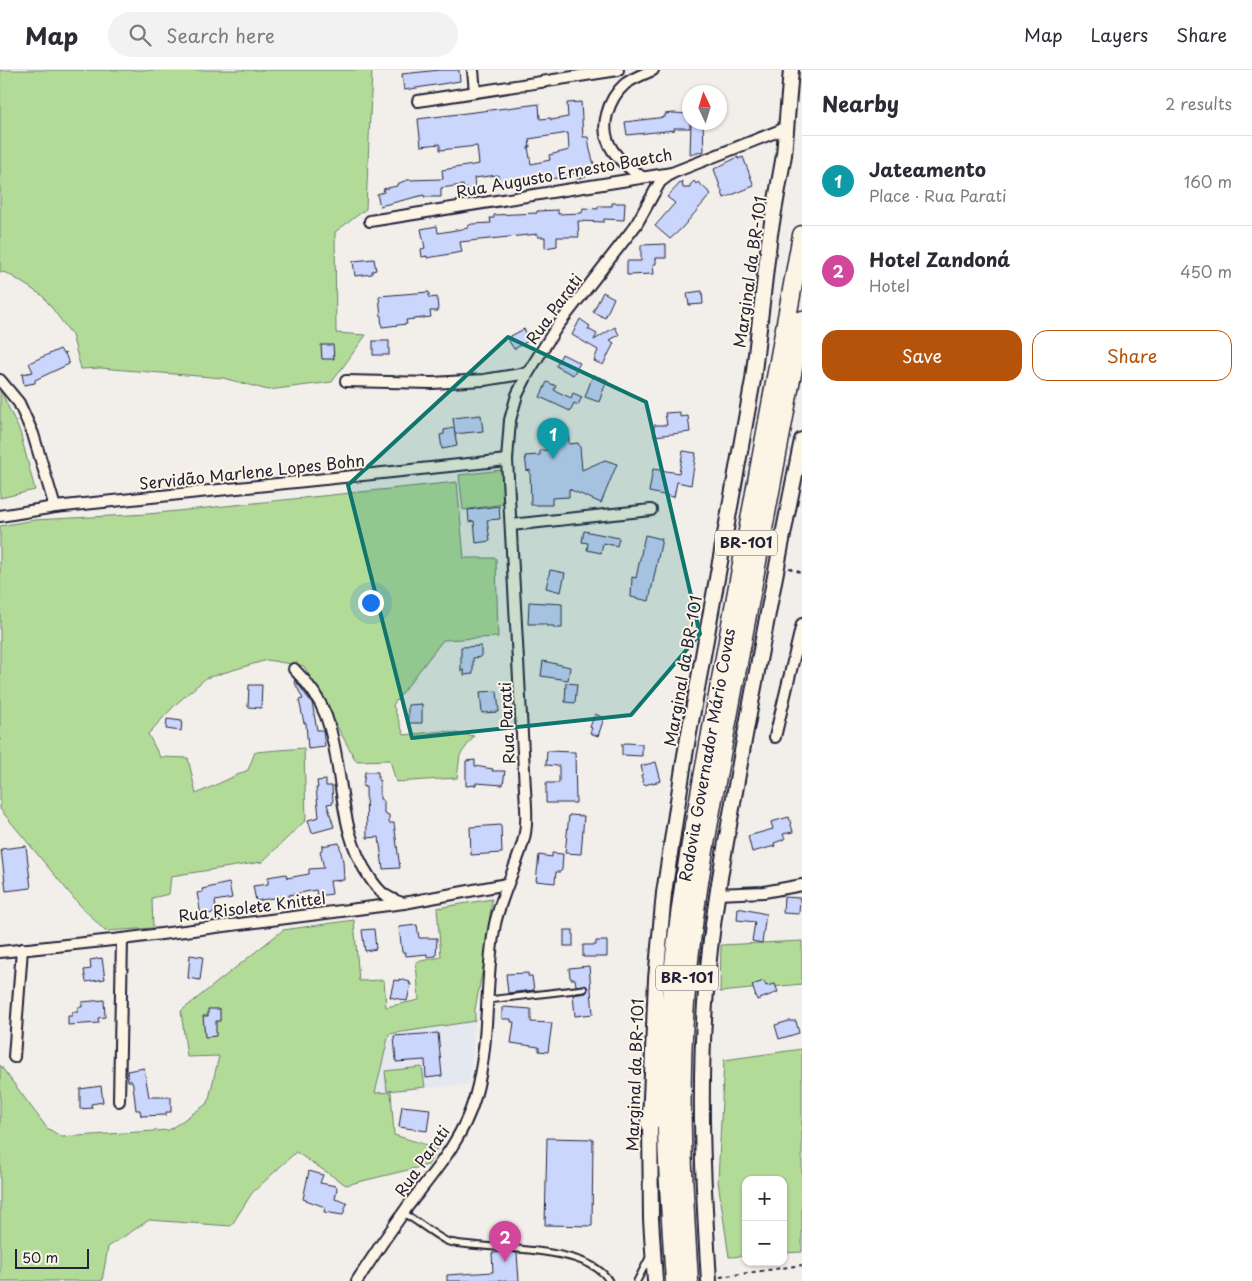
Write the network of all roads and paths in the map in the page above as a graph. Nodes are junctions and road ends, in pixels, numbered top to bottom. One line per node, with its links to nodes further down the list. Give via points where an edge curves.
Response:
1 (473, 70): 5 (street)
2 (618, 70): 5 (street)
3 (654, 70): 9 (street, via 627,83 615,94 605,121 604,133 613,150 621,161)
4 (795, 78): 7 (main road, Marginal da BR-101)
5 (475, 92): 6 (street)
6 (418, 101)
7 (786, 128): 8 (street, Rua Augusto Ernesto Baetch); 39 (main road, Marginal da BR-101, via 753,380 685,755 664,893 656,979)
8 (672, 173): 9 (street, Rua Augusto Ernesto Baetch); 13 (street, Rua Parati, via 660,182 636,225 556,328)
9 (642, 177): 10 (street, Rua Augusto Ernesto Baetch)
10 (370, 221)
11 (802, 235): 36 (highway, Rodovia Governador Mário Covas / BR-101, via 687,864 677,930)
12 (802, 320): 49 (highway, Rodovia Governador Mário Covas / BR-101, via 694,914 681,1082)
13 (528, 373): 15 (street, via 432,383); 17 (street, Rua Parati, via 510,420)
14 (0, 380): 18 (street, via 19,403 33,434)
15 (346, 382)
16 (802, 440): 22 (main road)
17 (507, 460): 18 (street, Servidão Marlene Lopes Bohn); 21 (street, Rua Parati)
18 (55, 508): 20 (street, Servidão Marlene Lopes Bohn)
19 (651, 510): 21 (street)
20 (0, 516)
21 (511, 525): 27 (street, Rua Parati, via 526,813 523,841)
22 (777, 564): 23 (path); 29 (main road)
23 (802, 573)
24 (802, 624): 26 (street)
25 (294, 669): 30 (street, via 318,698 326,717 347,827 359,862 381,892)
26 (775, 737)
27 (507, 884): 30 (street, Rua Risolete Knittel); 35 (street, Rua Parati, via 495,926)
28 (802, 885): 29 (street, via 764,892)
29 (717, 894): 43 (main road, via 706,991 702,1069)
30 (404, 903): 31 (street, Rua Risolete Knittel)
31 (122, 939): 32 (street, Rua Risolete Knittel); 38 (street)
32 (22, 949): 33 (street, Rua Risolete Knittel); 37 (street)
33 (0, 952)
34 (584, 989): 35 (lane)
35 (488, 1000): 40 (street, Rua Parati, via 478,1084 464,1126)
36 (669, 1034): 39 (highway); 48 (highway, Rodovia Governador Mário Covas / BR-101, via 667,1122)
37 (14, 1058)
38 (119, 1101)
39 (650, 1122): 41 (main road, Marginal da BR-101)
40 (403, 1214): 44 (street, Rua Parati); 45 (lane, via 447,1241 537,1250 597,1268)
41 (653, 1251): 46 (lane); 47 (main road, Marginal da BR-101)
42 (802, 1265): 43 (path)
43 (709, 1280)
44 (357, 1281)
45 (609, 1281)
46 (637, 1281)
47 (655, 1281)
48 (675, 1281)
49 (688, 1281)

